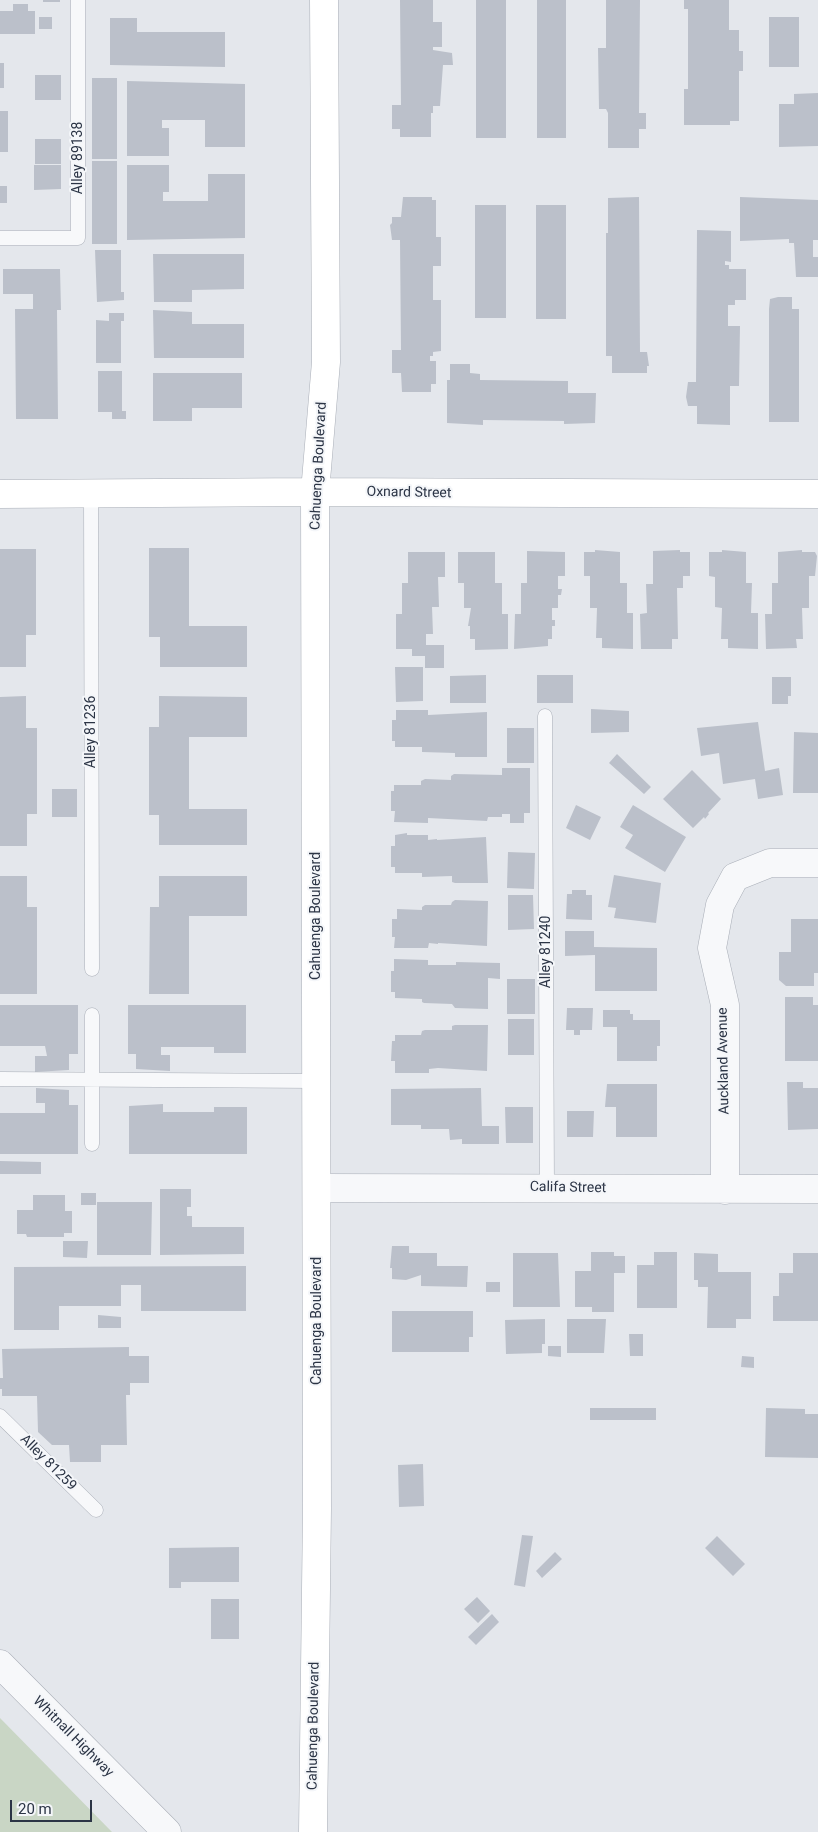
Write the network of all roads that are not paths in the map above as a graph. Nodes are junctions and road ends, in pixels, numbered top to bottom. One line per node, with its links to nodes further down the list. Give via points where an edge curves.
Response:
1 (78, 0): 3 (lane, Alley 89138, via 78,238)
2 (324, 0): 4 (main road, Cahuenga Boulevard, via 326,362)
3 (0, 238)
4 (315, 492): 6 (main road, Oxnard Street); 7 (main road, Oxnard Street); 14 (main road, Cahuenga Boulevard)
5 (0, 494): 6 (main road, Oxnard Street)
6 (91, 494): 10 (lane, Alley 81236)
7 (818, 494)
8 (545, 716): 17 (lane, Alley 81240)
9 (818, 863): 18 (street, Auckland Avenue, via 770,863 735,877 720,905 712,948 725,1004)
10 (92, 969)
11 (92, 1016): 13 (lane)
12 (0, 1080): 13 (lane)
13 (91, 1080): 14 (lane); 15 (lane)
14 (316, 1081): 16 (main road, Cahuenga Boulevard)
15 (92, 1144)
16 (317, 1188): 17 (street, Califa Street); 24 (main road, Cahuenga Boulevard)
17 (547, 1188): 18 (street, Califa Street)
18 (725, 1190): 19 (street, Califa Street)
19 (818, 1190)
20 (0, 1416): 21 (lane, Alley 81259)
21 (96, 1510)
22 (0, 1664): 23 (street, Whitnall Highway)
23 (167, 1832)
24 (313, 1832)

